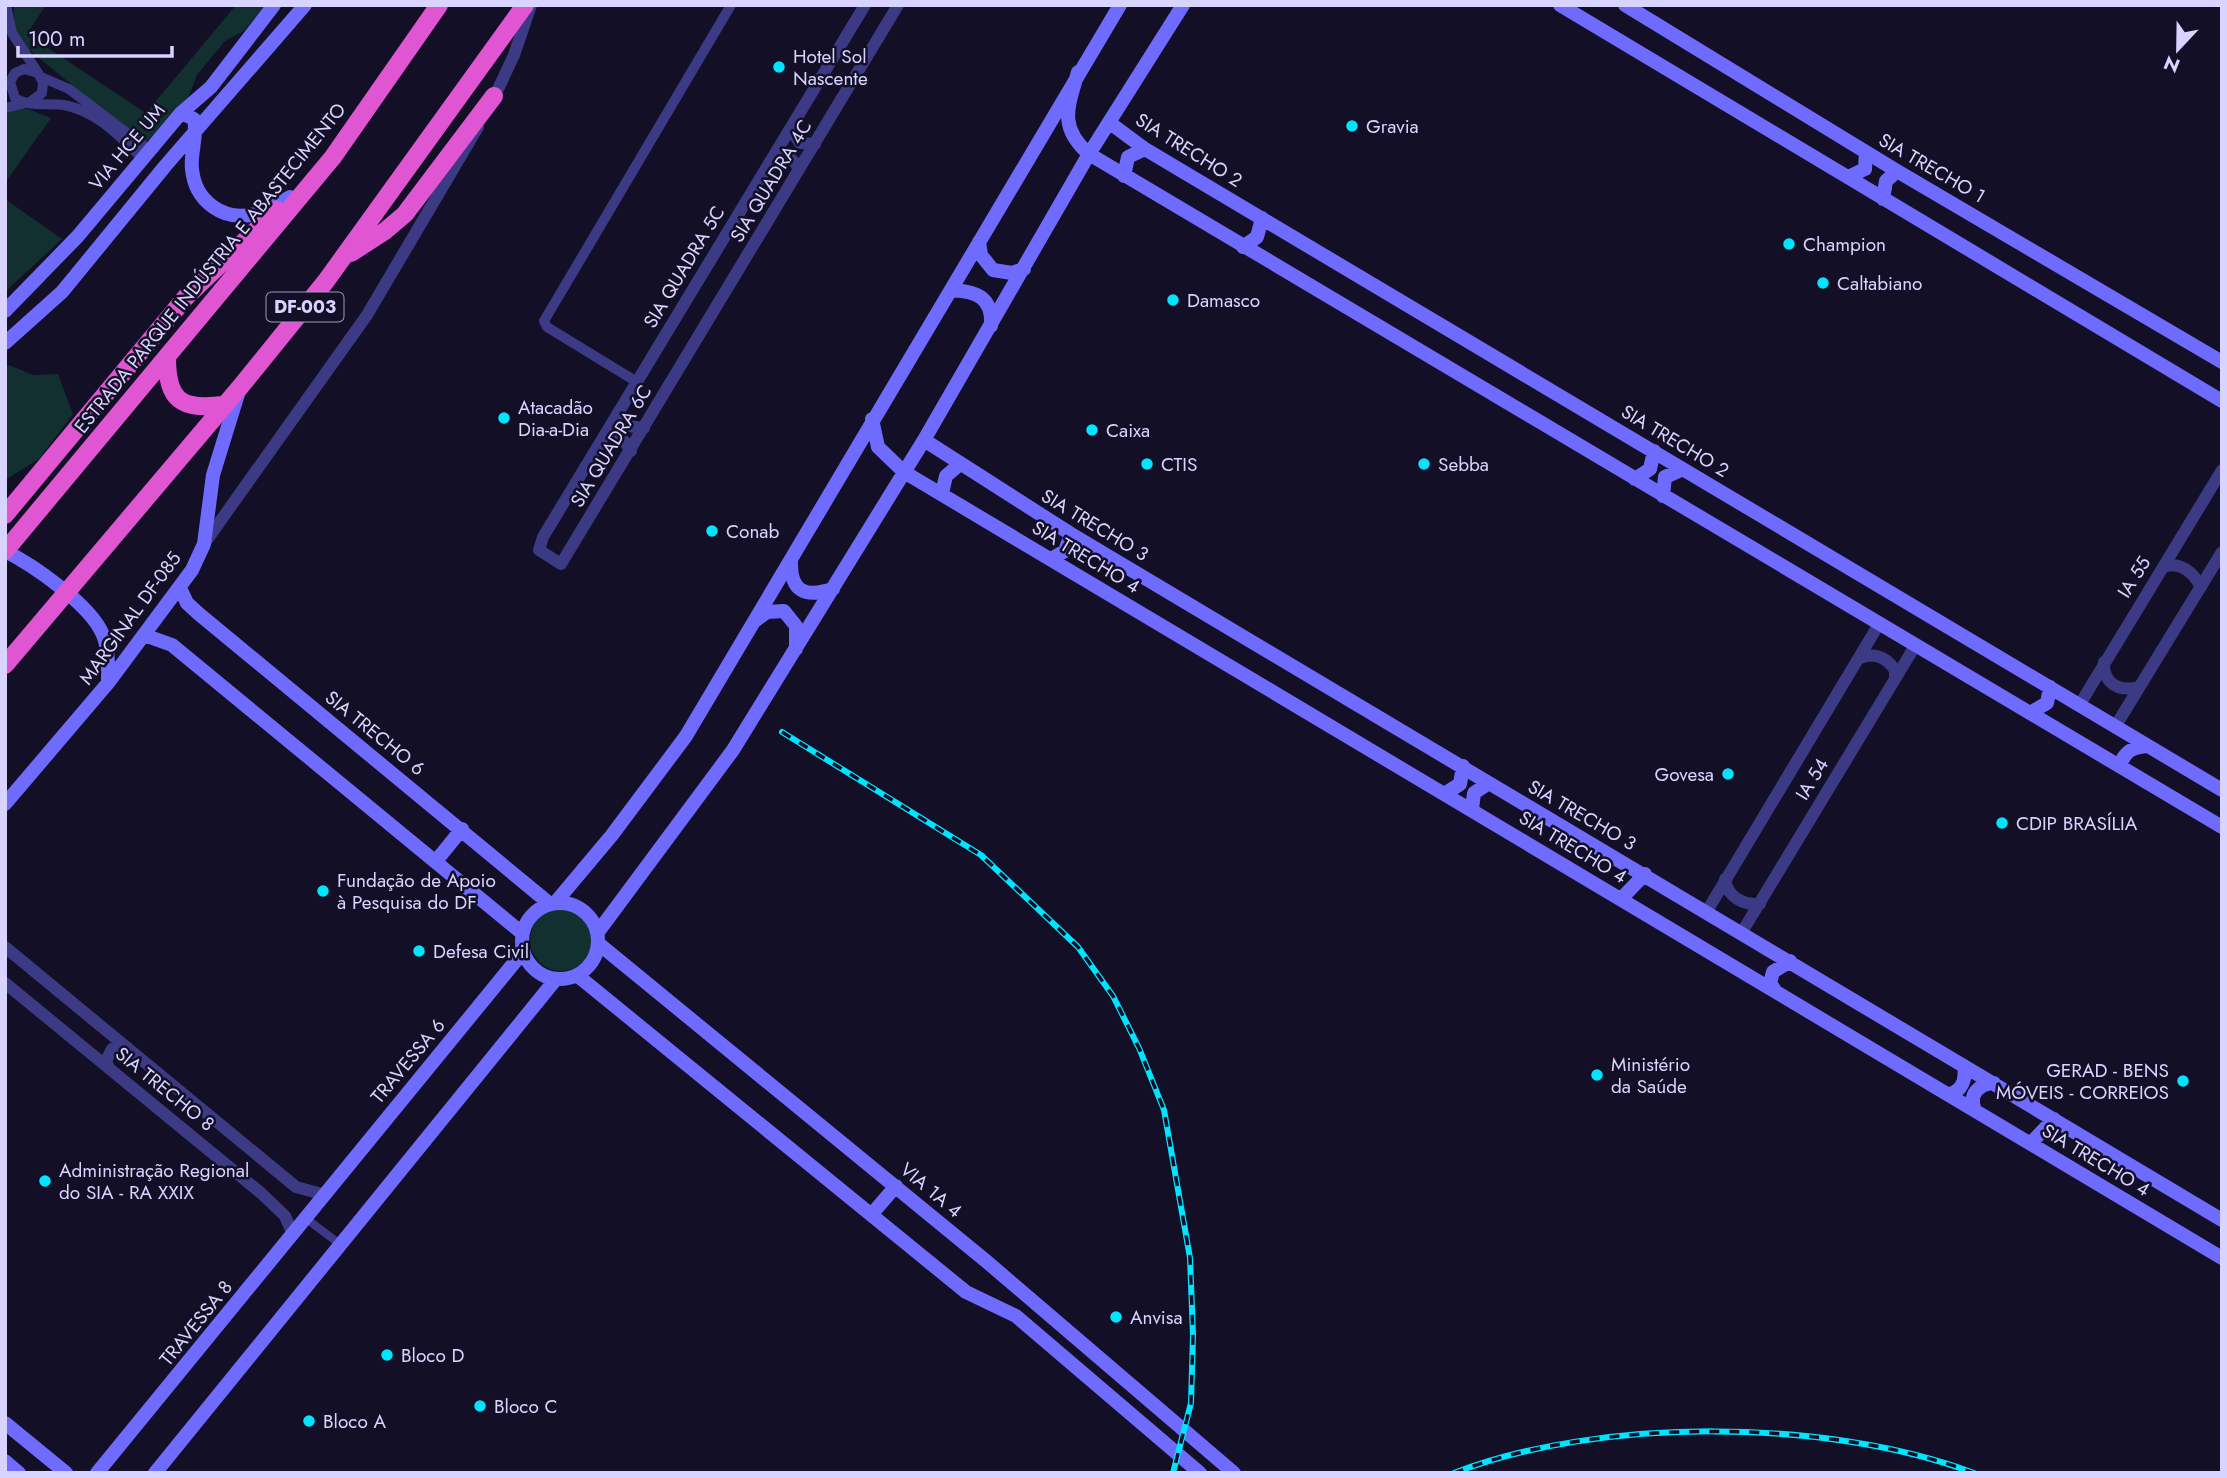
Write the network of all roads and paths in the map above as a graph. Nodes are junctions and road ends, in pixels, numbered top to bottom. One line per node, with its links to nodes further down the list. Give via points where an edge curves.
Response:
1 (6, 5): 18 (street, via 12,33)
2 (274, 5): 14 (main road, VIA HCE UM)
3 (305, 5): 15 (main road)
4 (439, 5): 33 (highway, ESTRADA PARQUE INDÚSTRIA E ABASTECIMENTO)
5 (525, 5): 45 (highway, DF-003)
6 (531, 5): 20 (street)
7 (731, 5): 56 (street, via 545,318 545,323)
8 (865, 5): 25 (street, SIA QUADRA 5C)
9 (898, 5): 27 (street, SIA QUADRA 4C)
10 (1120, 5): 17 (main road)
11 (1560, 5): 37 (main road)
12 (1625, 5): 29 (main road, SIA TRECHO 1)
13 (1180, 8): 24 (main road)
14 (239, 48): 15 (main road, via 238,61); 23 (main road, VIA HCE UM, via 211,87)
15 (252, 68): 26 (main road)
16 (5, 70): 19 (street)
17 (1078, 72): 31 (main road, via 1067,122 1070,135); 42 (main road)
18 (39, 75): 19 (street, via 29,69 19,71); 21 (street, via 42,93); 30 (street, via 69,89)
19 (8, 88): 21 (street, via 15,98)
20 (495, 96): 45 (highway, via 405,214); 76 (street, via 393,276)
21 (28, 103): 22 (street); 30 (street, via 87,112)
22 (5, 108)
23 (181, 113): 26 (main road, via 194,119); 30 (main road, VIA HCE UM)
24 (1110, 123): 28 (main road, SIA TRECHO 2); 31 (main road)
25 (791, 130): 27 (street, via 800,143); 32 (street, SIA QUADRA 5C)
26 (195, 133): 38 (main road, via 191,166 195,185 213,208 241,216); 44 (main road)
27 (815, 144): 34 (street, SIA QUADRA 4C)
28 (1145, 149): 36 (main road, via 1128,157); 40 (main road, SIA TRECHO 2)
29 (1866, 152): 35 (main road, SIA TRECHO 1); 37 (main road, via 1864,169)
30 (145, 153): 41 (main road, VIA HCE UM)
31 (1089, 155): 36 (main road); 47 (main road)
32 (774, 156): 34 (street, via 789,156); 56 (street, SIA QUADRA 5C)
33 (333, 157): 38 (highway); 54 (highway, ESTRADA PARQUE INDÚSTRIA E ABASTECIMENTO)
34 (799, 168): 53 (street, SIA QUADRA 4C)
35 (1897, 171): 39 (main road, via 1886,181); 55 (main road, SIA TRECHO 1)
36 (1124, 176): 43 (main road)
37 (1848, 177): 39 (main road)
38 (290, 197): 74 (highway, via 186,297)
39 (1883, 199): 58 (main road)
40 (1262, 218): 43 (main road, via 1257,237); 66 (main road, SIA TRECHO 2)
41 (78, 236): 44 (main road, via 78,256); 46 (main road, VIA HCE UM)
42 (979, 242): 47 (main road, via 981,255 993,270 1012,273); 48 (main road)
43 (1243, 247): 71 (main road)
44 (92, 258): 50 (main road)
45 (342, 258): 57 (highway, DF-003)
46 (55, 261): 49 (main road, VIA HCE UM); 50 (main road, via 64,264 69,273)
47 (1024, 269): 51 (main road)
48 (951, 290): 51 (main road, via 984,298); 61 (main road)
49 (5, 311)
50 (42, 312): 52 (main road)
51 (991, 327): 64 (main road)
52 (5, 343)
53 (693, 347): 62 (street, SIA QUADRA 6C)
54 (167, 357): 59 (highway, via 169,387 176,399 196,407); 77 (highway, ESTRADA PARQUE INDÚSTRIA E ABASTECIMENTO)
55 (2222, 362)
56 (637, 382): 60 (street, SIA QUADRA 5C)
57 (241, 386): 59 (highway, DF-003); 76 (main road, MARGINAL DF-085, via 213,475)
58 (2222, 401)
59 (223, 405): 86 (highway, DF-003)
60 (619, 411): 62 (street, via 628,426); 63 (street, SIA QUADRA 5C)
61 (872, 419): 70 (main road, SIA TRECHO 4, via 878,447); 79 (main road)
62 (644, 429): 65 (street, SIA QUADRA 6C)
63 (606, 433): 65 (street, via 622,438); 81 (street, SIA QUADRA 5C, via 543,537 539,550)
64 (924, 440): 67 (main road, SIA TRECHO 3); 70 (main road)
65 (631, 451): 81 (street, SIA QUADRA 6C)
66 (1654, 451): 68 (main road, SIA TRECHO 2); 71 (main road, via 1650,469)
67 (960, 464): 72 (main road, via 946,476); 75 (main road, SIA TRECHO 3)
68 (1683, 469): 73 (main road, via 1665,477); 97 (main road, SIA TRECHO 2)
69 (2222, 470): 82 (street, IA 55)
70 (904, 472): 72 (main road, SIA TRECHO 4); 85 (main road)
71 (1634, 479): 73 (main road)
72 (942, 493): 80 (main road, SIA TRECHO 4)
73 (1663, 496): 88 (main road)
74 (5, 515)
75 (1072, 534): 80 (main road, via 1065,551); 103 (main road, SIA TRECHO 3)
76 (204, 544): 84 (main road, MARGINAL DF-085)
77 (5, 551): 86 (main road)
78 (2222, 552): 83 (street)
79 (791, 559): 85 (main road, via 792,580 803,591 812,594); 87 (main road)
80 (1051, 559): 107 (main road, SIA TRECHO 4)
81 (561, 564)
82 (2164, 567): 83 (street, via 2184,568); 93 (street, IA 55)
83 (2201, 587): 98 (street)
84 (180, 588): 89 (main road, MARGINAL DF-085); 111 (main road, SIA TRECHO 6, via 199,614)
85 (833, 589): 91 (main road)
86 (65, 593): 94 (highway, DF-003); 96 (main road, via 102,633)
87 (752, 623): 91 (main road, via 766,612 784,611 796,626); 116 (main road, via 686,736)
88 (1879, 624): 90 (main road); 92 (street, IA 54)
89 (144, 635): 96 (main road, MARGINAL DF-085); 112 (main road, via 172,645)
90 (1915, 646): 95 (street, IA 54); 100 (main road)
91 (796, 651): 121 (main road, via 733,750)
92 (1858, 659): 95 (street, via 1866,655 1885,659 1895,670); 114 (street, IA 54)
93 (2104, 662): 98 (street, via 2103,674 2109,683 2129,690); 99 (street, IA 55)
94 (5, 665)
95 (1895, 679): 117 (street, IA 54)
96 (108, 683): 108 (main road, MARGINAL DF-085)
97 (2050, 687): 99 (main road, SIA TRECHO 2); 100 (main road, via 2047,703)
98 (2139, 687): 101 (street)
99 (2080, 704): 101 (main road, SIA TRECHO 2)
100 (2030, 713): 104 (main road)
101 (2115, 727): 102 (main road, SIA TRECHO 2)
102 (2148, 746): 104 (main road, via 2132,748); 106 (main road, SIA TRECHO 2)
103 (1463, 766): 105 (main road, SIA TRECHO 3); 107 (main road, via 1460,784)
104 (2120, 766): 110 (main road)
105 (1489, 783): 109 (main road, via 1475,793); 113 (main road, SIA TRECHO 3)
106 (2222, 790)
107 (1446, 793): 109 (main road, SIA TRECHO 4)
108 (5, 804)
109 (1472, 809): 115 (main road, SIA TRECHO 4)
110 (2222, 827)
111 (462, 829): 112 (main road); 116 (main road, SIA TRECHO 6)
112 (436, 861): 120 (main road)
113 (1645, 874): 115 (main road); 118 (main road, SIA TRECHO 3)
114 (1725, 879): 117 (street, via 1736,899); 118 (street, IA 54)
115 (1621, 899): 128 (main road, SIA TRECHO 4)
116 (553, 904): 120 (main road, via 532,915); 121 (main road, via 582,909 592,919)
117 (1760, 904): 119 (street, IA 54)
118 (1707, 911): 119 (main road, SIA TRECHO 3)
119 (1741, 932): 124 (main road, SIA TRECHO 3)
120 (522, 933): 123 (main road)
121 (598, 938): 125 (main road, via 596,957); 140 (main road, VIA 1A 4)
122 (5, 947): 129 (street)
123 (523, 951): 126 (main road, via 535,971); 142 (main road, TRAVESSA 6)
124 (1790, 961): 128 (main road, via 1773,972 1770,983); 132 (main road, SIA TRECHO 3)
125 (578, 976): 126 (main road); 143 (main road)
126 (556, 979): 147 (main road)
127 (5, 983): 130 (street, SIA TRECHO 8)
128 (1774, 989): 135 (main road, SIA TRECHO 4)
129 (99, 1025): 130 (street, via 97,1044); 131 (street)
130 (84, 1048): 133 (street, SIA TRECHO 8)
131 (127, 1048): 133 (street, via 112,1049 106,1061); 139 (street)
132 (1964, 1066): 134 (main road, SIA TRECHO 3); 135 (main road, via 1963,1084)
133 (109, 1068): 141 (street, SIA TRECHO 8)
134 (1994, 1083): 136 (main road, via 1979,1087); 137 (main road, SIA TRECHO 3)
135 (1949, 1094): 136 (main road, SIA TRECHO 4)
136 (1975, 1110): 138 (main road, SIA TRECHO 4)
137 (2054, 1119): 138 (main road); 145 (main road, SIA TRECHO 3)
138 (2031, 1143): 148 (main road, SIA TRECHO 4)
139 (279, 1173): 141 (street, via 271,1191); 142 (street, via 296,1187)
140 (896, 1186): 143 (main road); 156 (main road, VIA 1A 4)
141 (261, 1193): 146 (street, SIA TRECHO 8, via 285,1216)
142 (322, 1194): 144 (main road, TRAVESSA 8)
143 (871, 1215): 155 (main road, via 966,1292 1016,1316)
144 (304, 1217): 146 (main road, TRAVESSA 8); 147 (street)
145 (2222, 1220)
146 (292, 1232): 153 (main road, TRAVESSA 8)
147 (341, 1245): 154 (main road)
148 (2222, 1258)
149 (5, 1423): 151 (main road)
150 (5, 1461): 152 (main road)
151 (65, 1472)
152 (19, 1473)
153 (97, 1473)
154 (155, 1473)
155 (1200, 1473)
156 (1234, 1473)

